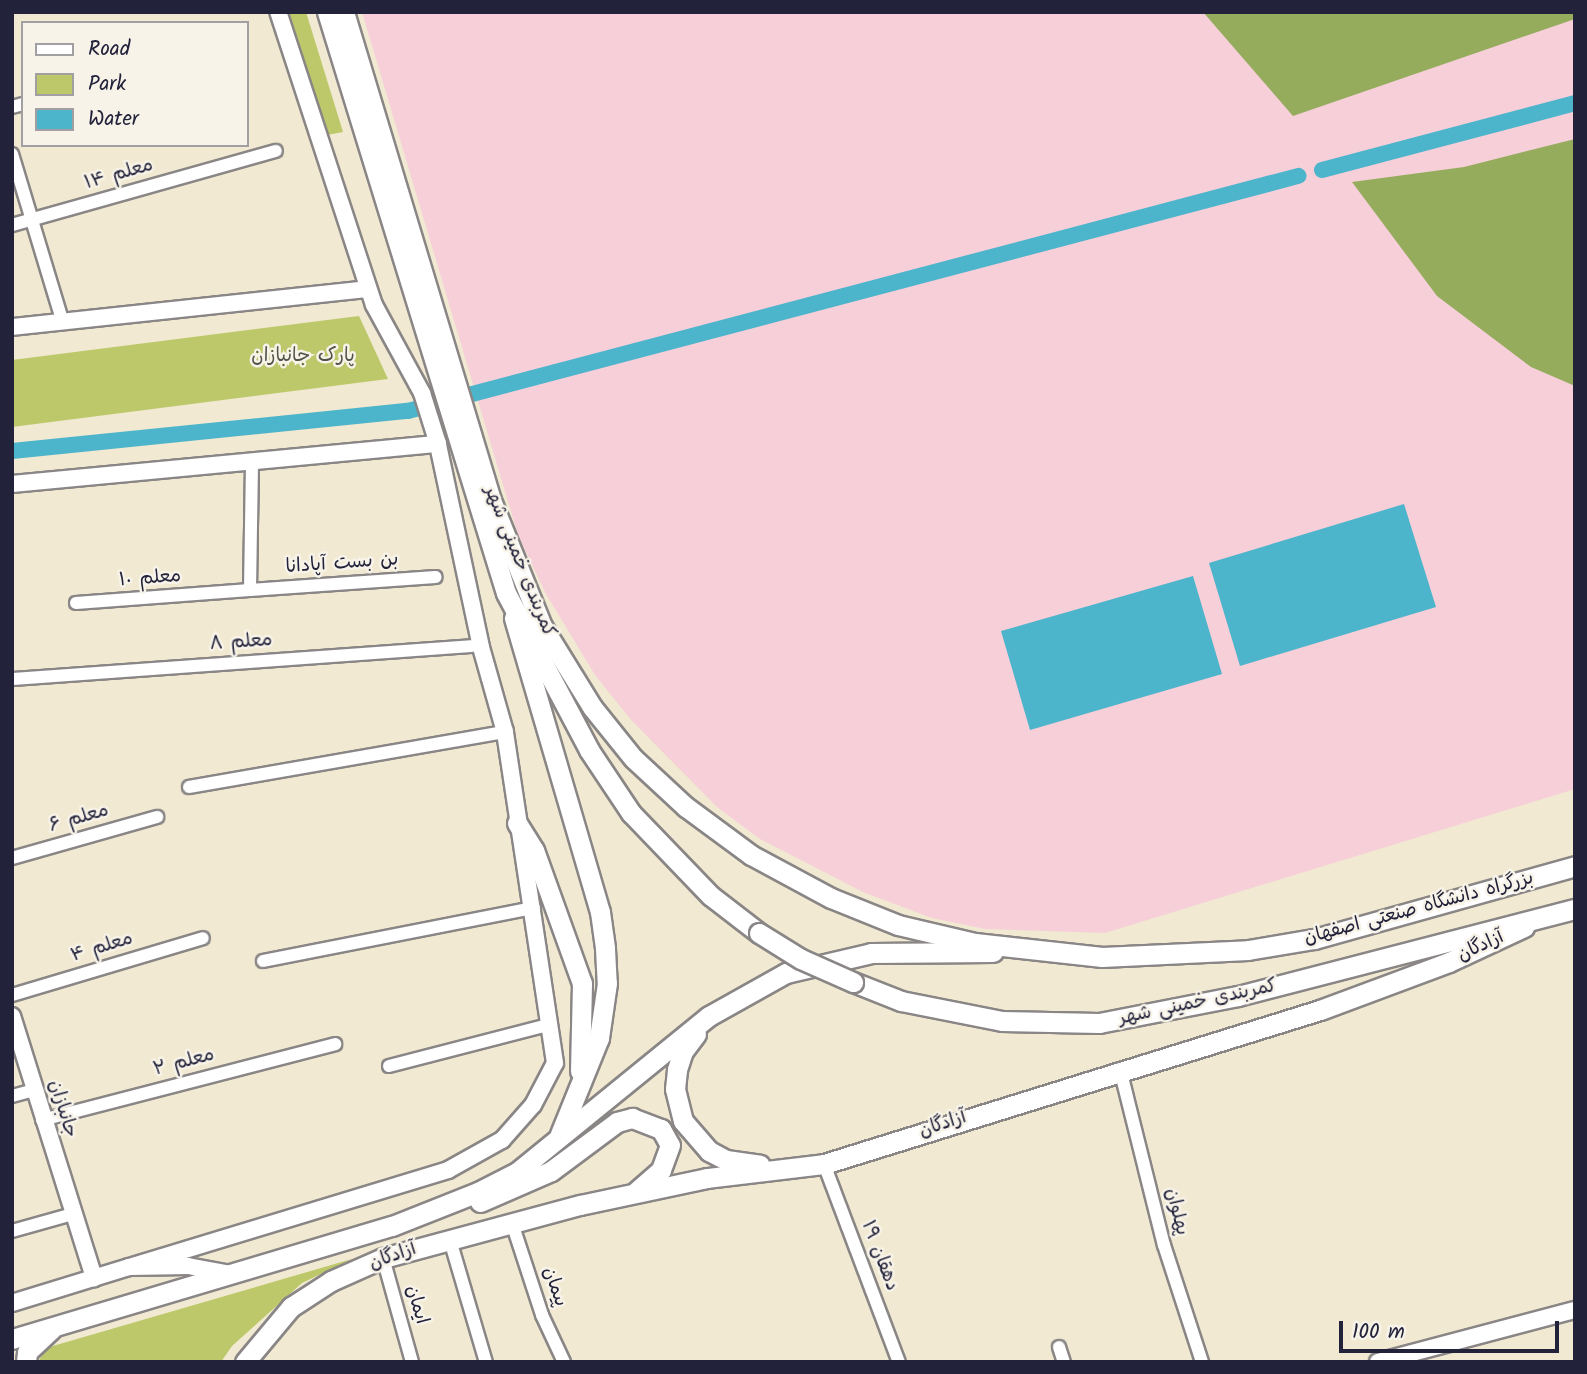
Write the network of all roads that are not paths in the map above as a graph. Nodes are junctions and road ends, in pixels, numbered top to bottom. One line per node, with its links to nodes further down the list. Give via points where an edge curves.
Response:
1 (278, 12): 8 (street)
2 (327, 12): 9 (main road, کمربندی خمینی شهر)
3 (344, 12): 9 (main road, کمربندی خمینی شهر)
4 (276, 151): 6 (street, معلم ۱۴)
5 (12, 154): 6 (street)
6 (32, 220): 7 (street, معلم ۱۴); 10 (street)
7 (12, 225)
8 (369, 289): 10 (street); 12 (street, via 422,393)
9 (424, 307): 12 (main road, کمربندی خمینی شهر)
10 (62, 320): 11 (street)
11 (12, 327)
12 (447, 429): 13 (street); 18 (main road, کمربندی خمینی شهر); 22 (street, via 481,647); 32 (main road, کمربندی خمینی شهر, via 491,500 542,626 592,707 634,758 685,807 780,872 887,921 975,943)
13 (252, 461): 14 (street); 16 (street)
14 (12, 484)
15 (436, 577): 16 (street, بن بست آپادانا)
16 (250, 590): 17 (street, بن بست آپادانا)
17 (227, 593): 19 (street, معلم ۱۰)
18 (506, 593): 30 (main road, کمربندی خمینی شهر, bridge, via 589,750 631,813 711,896 801,959 901,1001 1002,1021 1099,1023 1166,1013); 43 (main road, via 596,900 605,949 607,983 599,1038)
19 (76, 603)
20 (472, 646): 21 (street, معلم ۸)
21 (12, 679)
22 (505, 732): 23 (street); 25 (street)
23 (189, 787)
24 (157, 817): 26 (street, معلم ۶)
25 (517, 823): 28 (street); 43 (main road, via 534,850 582,983 584,1036)
26 (12, 858)
27 (1572, 867): 32 (main road, بزرگراه دانشگاه صنعتی اصفهان, via 1405,917 1274,946 1150,957)
28 (534, 908): 33 (street); 37 (street)
29 (1575, 909): 30 (main road)
30 (1541, 919): 40 (main road, آزادگان, via 1449,962 1320,1010)
31 (203, 938): 34 (street, معلم ۴)
32 (1054, 955): 36 (main road, آزادگان, via 912,950 837,957 786,973)
33 (263, 961)
34 (12, 995)
35 (12, 1016): 41 (street, جانبازان)
36 (709, 1016): 45 (main road, آزادگان); 47 (main road, via 683,1051 677,1070 675,1089 683,1121 709,1151 726,1160)
37 (551, 1024): 39 (street); 55 (street, via 555,1063 533,1105 502,1140 449,1170)
38 (335, 1044): 44 (street, معلم ۲)
39 (389, 1066)
40 (1120, 1069): 46 (main road, آزادگان); 70 (street, پهلوان, via 1164,1245)
41 (34, 1090): 42 (street); 44 (street, جانبازان)
42 (12, 1096)
43 (572, 1110): 45 (main road)
44 (42, 1120): 50 (street, جانبازان)
45 (557, 1140): 49 (main road, آزادگان, via 517,1172)
46 (824, 1164): 47 (main road, آزادگان); 63 (street, دهقان ۱۹)
47 (785, 1169): 48 (main road, آزادگان, via 706,1178)
48 (634, 1194): 49 (main road, via 662,1170 670,1145 662,1129 632,1118 617,1122 580,1152 520,1188); 51 (main road, آزادگان)
49 (431, 1213): 56 (main road, آزادگان)
50 (73, 1214): 52 (street); 57 (street, جانبازان)
51 (512, 1223): 53 (main road, آزادگان); 68 (street, پیمان, via 542,1315)
52 (12, 1231)
53 (450, 1240): 54 (main road, آزادگان); 67 (street)
54 (383, 1258): 65 (main road, آزادگان, via 331,1281 291,1307); 66 (street, ایمان)
55 (129, 1267): 56 (street, via 188,1266); 57 (street)
56 (231, 1274): 60 (main road, آزادگان)
57 (94, 1278): 58 (street)
58 (12, 1303)
59 (1575, 1310): 71 (street)
60 (57, 1323): 61 (main road, آزادگان); 64 (main road, via 27,1352)
61 (12, 1339)
62 (1059, 1347): 69 (street)
63 (897, 1361)
64 (26, 1362)
65 (245, 1362)
66 (412, 1362)
67 (486, 1362)
68 (564, 1362)
69 (1065, 1362)
70 (1202, 1362)
71 (1378, 1362)

